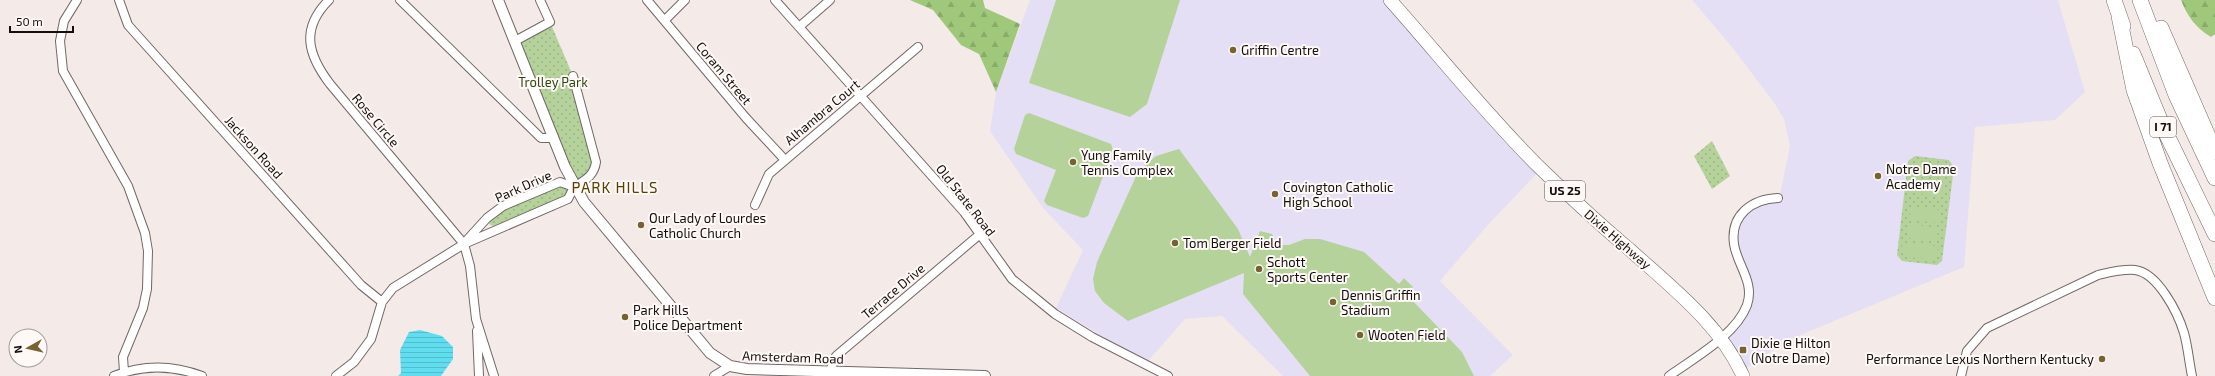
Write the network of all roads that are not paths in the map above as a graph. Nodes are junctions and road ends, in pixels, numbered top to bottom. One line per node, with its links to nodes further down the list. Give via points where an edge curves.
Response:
1 (77, 0): 38 (street, via 64,21 60,41 63,70 128,186 145,233 148,251 147,289 143,308 123,357)
2 (119, 0): 33 (street, Jackson Road, via 128,25 361,284)
3 (329, 0): 31 (street, Rose Circle, via 316,14 310,35 312,55 320,70)
4 (400, 0): 22 (street, via 541,138)
5 (498, 0): 18 (street, Amsterdam Road)
6 (540, 0): 18 (street, via 550,22)
7 (647, 0): 16 (street, Coram Street)
8 (685, 0): 16 (street)
9 (775, 0): 17 (street, Old State Road)
10 (830, 0): 17 (street)
11 (1390, 0): 35 (main road, Dixie Highway / US 25, via 1493,118 1537,164 1678,293)
12 (2114, 0): 15 (highway, I 71)
13 (2140, 0): 25 (highway, I 71, via 2176,95)
14 (2149, 0): 23 (highway)
15 (2119, 16): 29 (highway, I 71, via 2163,127); 32 (highway, via 2137,98 2160,163)
16 (665, 20): 24 (street, Coram Street)
17 (799, 27): 21 (street, Old State Road)
18 (516, 41): 22 (street, Amsterdam Road)
19 (918, 47): 21 (street, Alhambra Court)
20 (573, 76): 26 (street, via 596,162 591,176)
21 (860, 96): 24 (street, Alhambra Court); 30 (street, Old State Road, via 964,212)
22 (554, 138): 26 (street, Amsterdam Road)
23 (2215, 152)
24 (784, 160): 28 (street, Alhambra Court, via 769,174)
25 (2215, 178)
26 (574, 187): 31 (street, via 568,199); 31 (street, Park Drive, via 560,182 503,206 487,218); 36 (street, Amsterdam Road, via 689,330 710,354)
27 (1778, 198): 35 (street, via 1762,200 1749,205 1741,212 1734,244 1747,281 1749,299 1739,318)
28 (755, 205)
29 (2215, 234)
30 (979, 235): 37 (street, Terrace Drive, via 836,356); 46 (street, Old State Road, via 1012,279 1039,302 1092,337)
31 (464, 244): 33 (street, via 393,288); 34 (street, via 470,266)
32 (2215, 298)
33 (382, 302): 41 (street, via 371,340 354,362)
34 (476, 319): 42 (street); 43 (street)
35 (1720, 339): 47 (street); 48 (main road, Dixie Highway / US 25)
36 (730, 366): 37 (street, Amsterdam Road, via 747,369); 44 (street)
37 (830, 371): 45 (street, Amsterdam Road)
38 (124, 372): 39 (street); 40 (street, via 152,367 171,367)
39 (114, 376)
40 (202, 376)
41 (336, 376)
42 (479, 376)
43 (494, 376)
44 (714, 376)
45 (980, 376)
46 (1168, 376)
47 (1669, 376)
48 (1743, 376)
49 (1961, 376): 50 (street, via 1967,351 1987,328 2098,276 2117,270 2136,270 2157,283 2167,298 2184,333)
50 (2192, 376)

